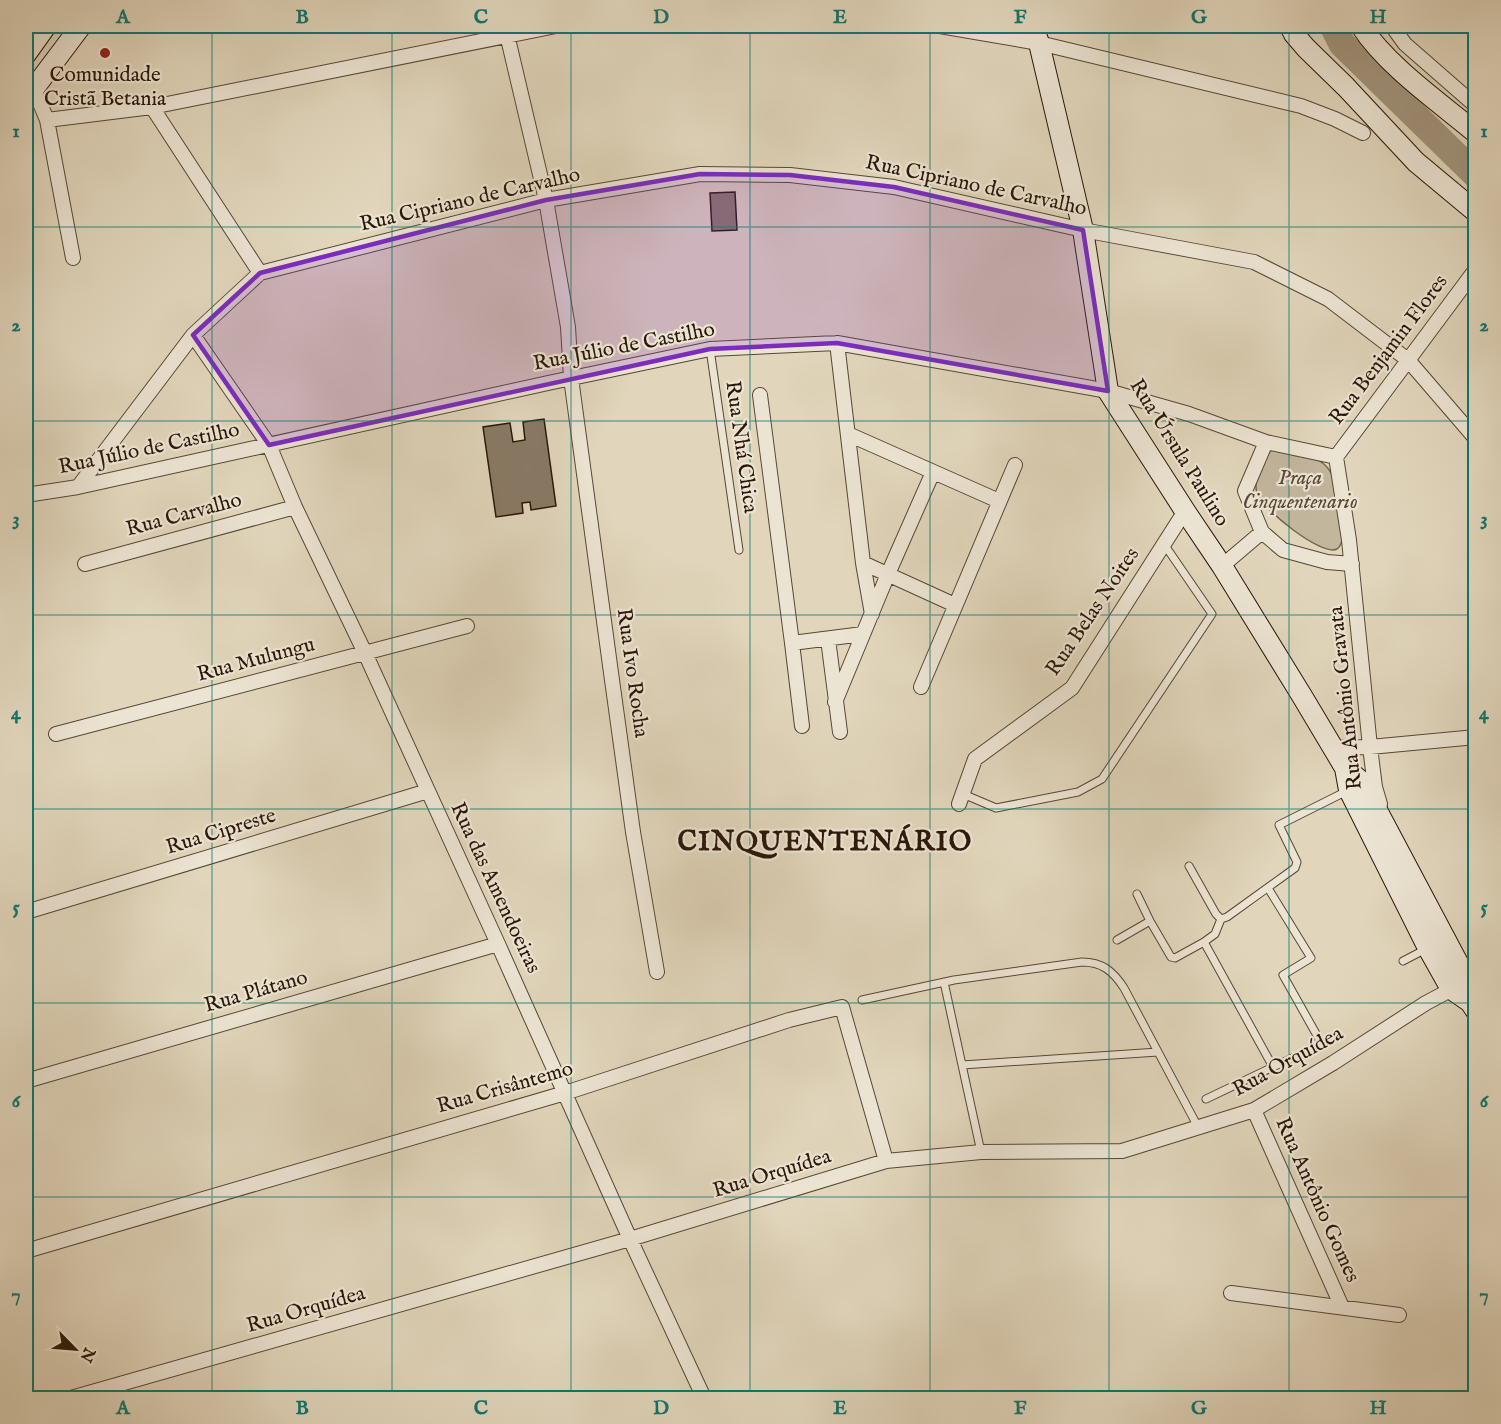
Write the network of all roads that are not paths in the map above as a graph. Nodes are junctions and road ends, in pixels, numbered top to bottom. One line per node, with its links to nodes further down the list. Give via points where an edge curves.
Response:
1 (46, 26): 12 (street)
2 (81, 26): 14 (street)
3 (556, 26): 9 (street)
4 (940, 26): 10 (street)
5 (1290, 26): 22 (street, via 1306,48 1416,162)
6 (1361, 26): 11 (street)
7 (1384, 26): 11 (street)
8 (1392, 26): 13 (street, via 1405,44)
9 (506, 31): 16 (street); 21 (street, Rua Ivo Rocha)
10 (1036, 34): 20 (street, via 1301,106); 23 (street, Rua Úrsula Paulino)
11 (1375, 44): 17 (street)
12 (26, 54)
13 (1455, 88): 15 (street); 17 (street)
14 (30, 94): 18 (street)
15 (1471, 102): 17 (street)
16 (152, 107): 18 (street); 26 (street)
17 (1448, 110): 19 (street)
18 (47, 120): 24 (street)
19 (1476, 132)
20 (1363, 133)
21 (546, 200): 23 (street, Rua Cipriano de Carvalho, via 700,174 790,175 894,187); 26 (street, Rua Cipriano de Carvalho); 31 (street, Rua Ivo Rocha, via 568,327)
22 (1476, 212)
23 (1083, 230): 30 (street, Rua Cipriano de Carvalho, via 1254,262 1328,299); 32 (street, Rua Úrsula Paulino)
24 (72, 258)
25 (1476, 269): 30 (street, Rua Benjamin Flores)
26 (260, 273): 27 (street, Rua Cipriano de Carvalho)
27 (193, 336): 37 (street, Rua das Amendoeiras); 41 (street, Rua Cipriano de Carvalho)
28 (837, 343): 29 (street, Rua Júlio de Castilho); 32 (street, Rua Júlio de Castilho); 34 (street)
29 (710, 349): 31 (street, Rua Júlio de Castilho); 48 (lane, Rua Nhá Chica)
30 (1408, 360): 35 (street, Rua Cipriano de Carvalho); 38 (street, Rua Benjamin Flores)
31 (571, 378): 37 (street, Rua Júlio de Castilho); 84 (street, Rua Ivo Rocha, via 633,832)
32 (1108, 391): 36 (street, Rua Júlio de Castilho); 45 (street, Rua Úrsula Paulino)
33 (760, 395): 59 (street)
34 (848, 434): 40 (street); 49 (street)
35 (1476, 439)
36 (1266, 442): 38 (street, Rua Júlio de Castilho); 46 (street, via 1245,490)
37 (269, 445): 41 (street, Rua Júlio de Castilho); 44 (street, Rua das Amendoeiras)
38 (1336, 457): 51 (street, Rua Antônio Gravata)
39 (1015, 465): 43 (street)
40 (933, 472): 43 (street); 53 (street)
41 (78, 487): 42 (street, Rua Júlio de Castilho)
42 (26, 495)
43 (999, 501): 54 (street)
44 (295, 507): 50 (street, Rua Carvalho); 60 (street, Rua das Amendoeiras)
45 (1185, 511): 47 (street, Rua Belas Noites); 52 (street, Rua Úrsula Paulino)
46 (1262, 532): 51 (street, via 1283,550 1327,562); 52 (street)
47 (1164, 544): 71 (street, Rua Belas Noites, via 1072,688 975,759); 71 (lane, via 1212,614 1102,779 1078,792 996,808)
48 (739, 550)
49 (863, 563): 53 (street); 55 (street)
50 (85, 564)
51 (1352, 564): 67 (street, Rua Antônio Gravata)
52 (1222, 566): 68 (street, Rua Úrsula Paulino)
53 (888, 574): 54 (street); 55 (street)
54 (955, 605): 61 (street)
55 (872, 614): 57 (street)
56 (467, 626): 60 (street, Rua Mulungu)
57 (863, 634): 58 (street); 62 (street)
58 (828, 639): 59 (street); 62 (street)
59 (792, 643): 63 (street)
60 (364, 653): 65 (street, Rua Mulungu); 70 (street, Rua das Amendoeiras)
61 (921, 687)
62 (836, 702): 64 (street)
63 (802, 726)
64 (840, 732)
65 (56, 734)
66 (1476, 737): 67 (street)
67 (1370, 747): 68 (street); 72 (street, Rua Antônio Gravata)
68 (1333, 748): 69 (street, Rua Úrsula Paulino)
69 (1356, 786): 72 (street, Rua Úrsula Paulino); 74 (lane, via 1279,825 1297,862 1294,870); 82 (street, Rua Úrsula Paulino)
70 (428, 791): 76 (street, Rua Cipreste); 81 (street, Rua das Amendoeiras)
71 (961, 799)
72 (1386, 826): 86 (street, Rua Úrsula Paulino)
73 (1189, 866): 77 (lane)
74 (1269, 888): 77 (lane); 91 (lane, via 1311,958 1283,975 1320,1044)
75 (1137, 894): 78 (lane)
76 (26, 912)
77 (1221, 919): 80 (lane, via 1215,933)
78 (1150, 921): 79 (lane); 80 (lane, via 1171,957)
79 (1117, 940)
80 (1204, 942): 91 (lane)
81 (498, 944): 92 (street, Rua Plátano); 93 (street, Rua das Amendoeiras)
82 (1428, 948): 83 (lane); 86 (street, Rua Úrsula Paulino)
83 (1403, 961)
84 (657, 972)
85 (944, 982): 87 (lane); 89 (lane, via 1097,963 1119,980); 90 (lane)
86 (1459, 985): 88 (street, Rua Úrsula Paulino); 95 (street, Rua Orquídea)
87 (862, 1000)
88 (1473, 1007)
89 (1158, 1052): 90 (lane); 96 (lane)
90 (962, 1065): 97 (lane)
91 (1273, 1067): 94 (lane)
92 (26, 1081)
93 (565, 1093): 98 (street, Rua Crisântemo, via 789,1020 842,1007); 99 (street, Rua das Amendoeiras); 100 (street, Rua Crisântemo)
94 (1206, 1099)
95 (1254, 1110): 96 (street, Rua Orquídea); 102 (street, Rua Antônio Gomes)
96 (1198, 1127): 97 (street, Rua Orquídea, via 1122,1151)
97 (981, 1152): 98 (street, Rua Orquídea)
98 (886, 1161): 99 (street, Rua Orquídea)
99 (630, 1239): 104 (street, Rua Orquídea); 105 (street, Rua das Amendoeiras)
100 (26, 1251)
101 (1231, 1293): 102 (street)
102 (1342, 1307): 103 (street)
103 (1399, 1316)
104 (71, 1398)
105 (704, 1398)

